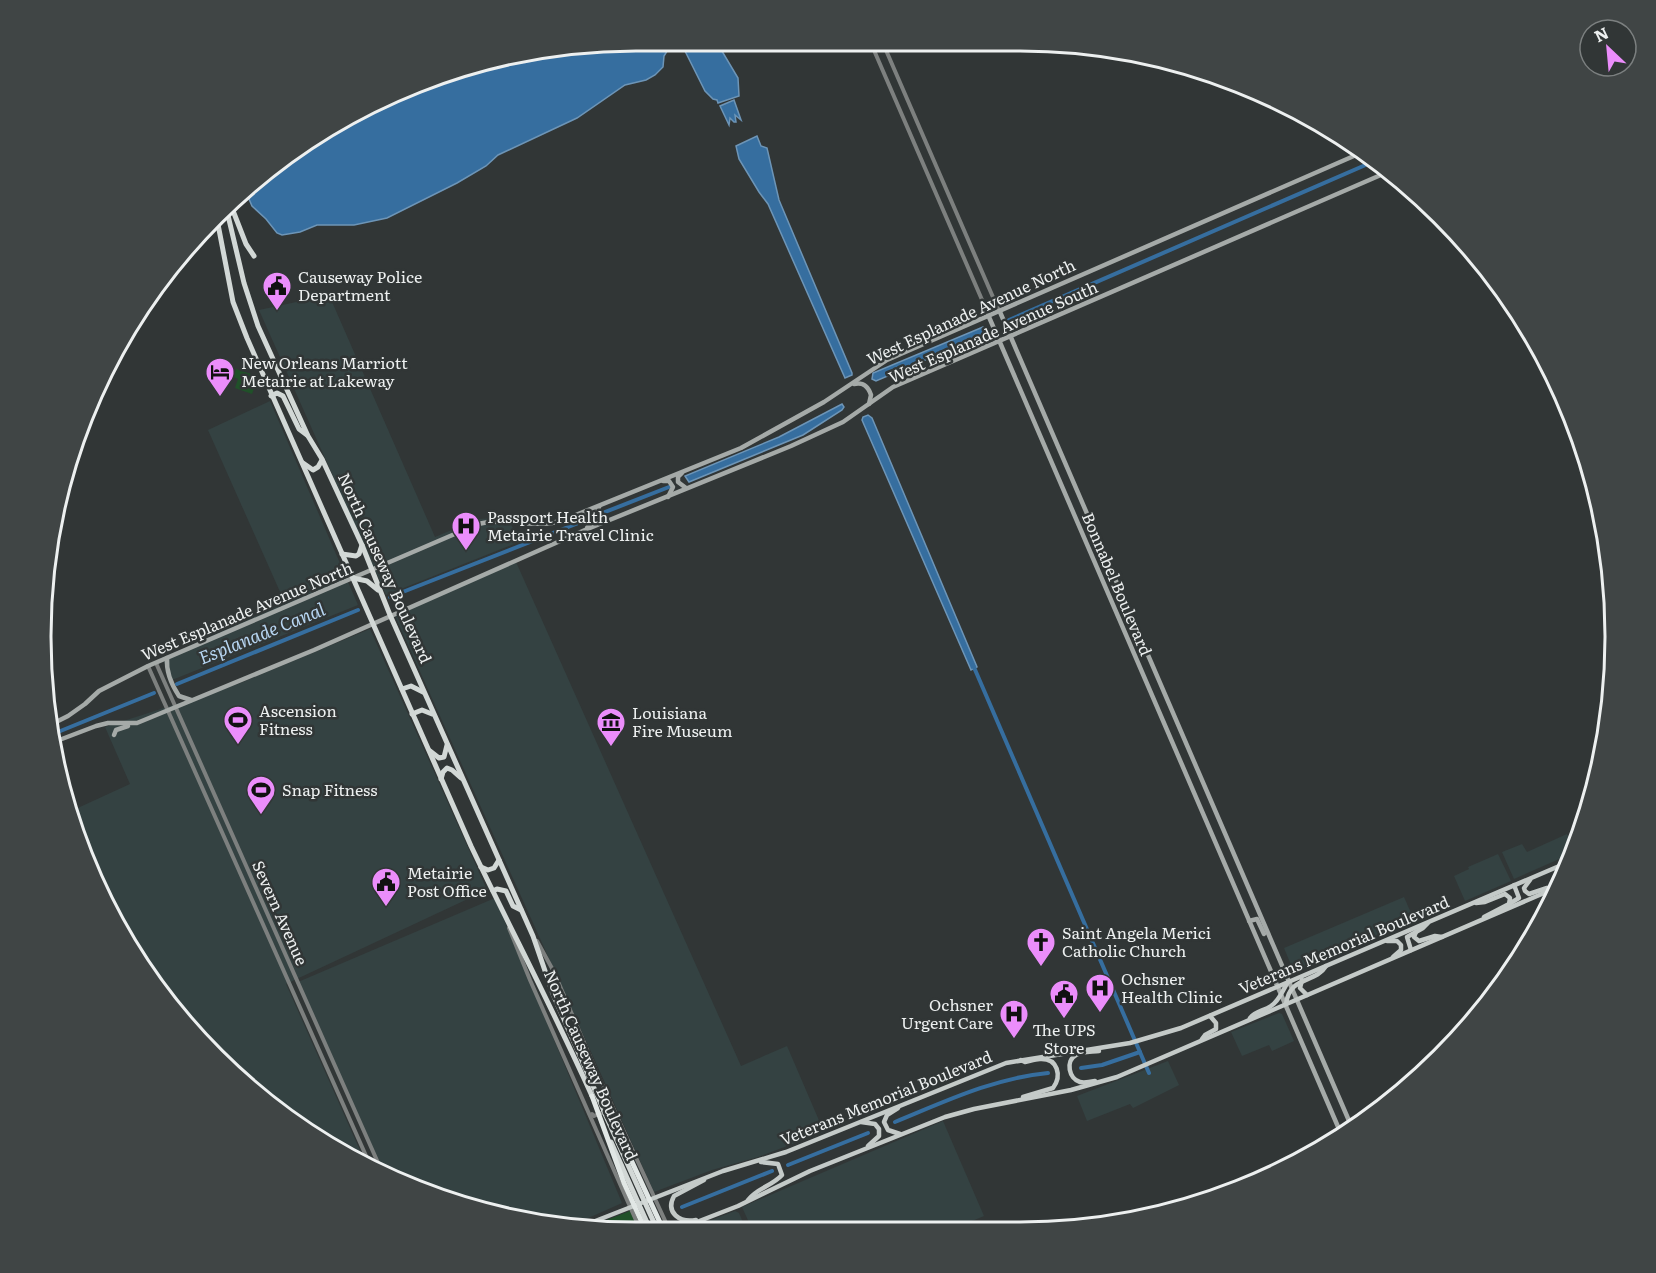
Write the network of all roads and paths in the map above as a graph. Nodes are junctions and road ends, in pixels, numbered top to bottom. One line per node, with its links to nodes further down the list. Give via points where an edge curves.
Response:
1 (874, 51): 10 (street, Bonnabel Boulevard)
2 (886, 51): 9 (street, Bonnabel Boulevard)
3 (1354, 156): 9 (main road, West Esplanade Avenue North)
4 (1380, 175): 11 (main road, West Esplanade Avenue South)
5 (233, 211): 8 (highway)
6 (228, 216): 18 (highway, North Causeway Boulevard, via 249,302)
7 (218, 226): 16 (highway, North Causeway Boulevard, via 233,302)
8 (254, 256)
9 (1000, 312): 10 (main road, West Esplanade Avenue North); 11 (main road, Bonnabel Boulevard)
10 (989, 316): 12 (main road, Bonnabel Boulevard); 14 (main road, West Esplanade Avenue North, via 887,360)
11 (1011, 337): 12 (main road, West Esplanade Avenue South); 13 (main road, Bonnabel Boulevard)
12 (1000, 342): 15 (main road, Bonnabel Boulevard); 17 (main road, West Esplanade Avenue South, via 893,387)
13 (1029, 380): 15 (main road); 73 (main road, Bonnabel Boulevard)
14 (850, 385): 17 (main road, via 860,383 867,388 871,395); 21 (main road, West Esplanade Avenue North, via 741,448)
15 (1018, 386): 66 (main road, Bonnabel Boulevard)
16 (272, 396): 18 (highway, via 283,396 299,429); 20 (highway, North Causeway Boulevard)
17 (869, 405): 23 (main road, West Esplanade Avenue South, via 836,426)
18 (308, 436): 19 (highway, North Causeway Boulevard)
19 (322, 459): 20 (highway, via 313,470); 29 (highway, North Causeway Boulevard)
20 (301, 462): 30 (highway, North Causeway Boulevard)
21 (684, 471): 22 (main road, West Esplanade Avenue North); 23 (main road, via 678,482)
22 (660, 481): 24 (main road, via 672,484); 25 (main road, West Esplanade Avenue North)
23 (687, 488): 24 (main road, West Esplanade Avenue South)
24 (668, 497): 27 (main road, West Esplanade Avenue South)
25 (600, 505): 26 (main road, West Esplanade Avenue North); 27 (main road, via 595,513)
26 (579, 514): 28 (main road, via 585,513 590,520); 31 (main road, West Esplanade Avenue North, via 541,525 491,521 478,524)
27 (604, 522): 28 (main road, West Esplanade Avenue South)
28 (585, 530): 34 (main road, West Esplanade Avenue South)
29 (362, 545): 30 (highway, via 356,556); 31 (highway, North Causeway Boulevard)
30 (342, 554): 32 (highway, North Causeway Boulevard)
31 (371, 570): 32 (main road, West Esplanade Avenue North); 33 (highway, North Causeway Boulevard)
32 (353, 578): 33 (highway, via 367,581); 35 (highway, North Causeway Boulevard); 36 (main road, West Esplanade Avenue North)
33 (381, 593): 34 (highway, North Causeway Boulevard)
34 (390, 615): 35 (main road, West Esplanade Avenue South); 40 (highway, North Causeway Boulevard)
35 (373, 623): 39 (highway, North Causeway Boulevard); 41 (main road, West Esplanade Avenue South)
36 (167, 658): 37 (main road, West Esplanade Avenue North); 41 (main road, via 166,668 178,696)
37 (156, 663): 38 (main road, West Esplanade Avenue North); 42 (street, Severn Avenue)
38 (148, 666): 43 (street, Severn Avenue); 46 (main road, West Esplanade Avenue North, via 99,691 86,704)
39 (402, 689): 40 (highway, via 411,686); 44 (highway, North Causeway Boulevard)
40 (424, 693): 45 (highway, North Causeway Boulevard)
41 (191, 700): 42 (main road, West Esplanade Avenue South)
42 (175, 707): 43 (main road, West Esplanade Avenue South); 108 (street, Severn Avenue)
43 (167, 711): 47 (main road, West Esplanade Avenue South); 107 (street, Severn Avenue)
44 (412, 714): 45 (highway, via 427,711); 51 (highway, North Causeway Boulevard)
45 (435, 717): 50 (highway, North Causeway Boulevard)
46 (57, 721)
47 (132, 723): 48 (main road, via 116,730); 49 (main road, West Esplanade Avenue South, via 102,724)
48 (114, 735)
49 (60, 740)
50 (447, 742): 51 (highway, via 444,756 439,758); 53 (highway, North Causeway Boulevard)
51 (428, 750): 52 (highway, North Causeway Boulevard)
52 (441, 780): 53 (highway, via 447,768); 55 (highway, North Causeway Boulevard)
53 (464, 781): 54 (highway, North Causeway Boulevard)
54 (499, 860): 55 (highway, via 491,869); 64 (highway, North Causeway Boulevard)
55 (481, 867): 60 (highway, North Causeway Boulevard)
56 (1557, 867): 57 (main road, Veterans Memorial Boulevard)
57 (1531, 878): 58 (main road, Veterans Memorial Boulevard); 59 (main road, via 1524,888 1529,894)
58 (1514, 885): 62 (main road, Veterans Memorial Boulevard); 63 (main road, via 1519,898)
59 (1548, 888)
60 (493, 891): 64 (highway, via 506,891 513,906); 65 (highway, North Causeway Boulevard)
61 (1546, 893): 68 (main road, Veterans Memorial Boulevard)
62 (1473, 903): 63 (main road, via 1505,894 1511,899); 67 (main road, Veterans Memorial Boulevard)
63 (1509, 904): 68 (main road)
64 (521, 909): 70 (highway, North Causeway Boulevard)
65 (504, 916): 92 (highway, North Causeway Boulevard); 97 (street, North Causeway Boulevard)
66 (1249, 921): 73 (main road, via 1257,919); 79 (main road, Bonnabel Boulevard)
67 (1430, 921): 69 (main road); 72 (main road, Veterans Memorial Boulevard)
68 (1480, 921): 71 (main road, Veterans Memorial Boulevard)
69 (1418, 930): 71 (main road, via 1414,936 1419,941); 74 (main road, via 1407,937)
70 (533, 936): 92 (highway, North Causeway Boulevard); 98 (street, North Causeway Boulevard, via 554,972)
71 (1442, 937): 74 (main road, Veterans Memorial Boulevard)
72 (1385, 941): 75 (main road, via 1401,945); 76 (main road, Veterans Memorial Boulevard)
73 (1272, 946): 78 (main road, Bonnabel Boulevard)
74 (1412, 950): 75 (main road, Veterans Memorial Boulevard)
75 (1392, 959): 82 (main road, Veterans Memorial Boulevard)
76 (1326, 966): 77 (main road); 78 (main road, Veterans Memorial Boulevard)
77 (1302, 980): 80 (main road); 82 (main road, via 1300,988)
78 (1288, 982): 79 (main road, Veterans Memorial Boulevard); 80 (main road, Bonnabel Boulevard); 81 (main road)
79 (1278, 987): 81 (main road, Bonnabel Boulevard); 85 (main road, Veterans Memorial Boulevard)
80 (1291, 989): 83 (main road, Bonnabel Boulevard); 84 (main road)
81 (1281, 995): 84 (main road, Bonnabel Boulevard); 86 (main road)
82 (1307, 995): 83 (main road, Veterans Memorial Boulevard)
83 (1296, 1000): 84 (main road, Veterans Memorial Boulevard); 89 (main road, Bonnabel Boulevard)
84 (1286, 1004): 86 (main road, Veterans Memorial Boulevard); 87 (main road, Bonnabel Boulevard)
85 (1210, 1017): 88 (main road, via 1216,1029); 90 (main road, Veterans Memorial Boulevard, via 1143,1040)
86 (1249, 1020): 88 (main road, Veterans Memorial Boulevard)
87 (1296, 1029): 89 (main road, via 1307,1047); 102 (main road, Bonnabel Boulevard)
88 (1200, 1041): 93 (main road, Veterans Memorial Boulevard)
89 (1315, 1043): 100 (main road, Bonnabel Boulevard)
90 (1107, 1047): 91 (main road, Veterans Memorial Boulevard); 93 (main road, via 1077,1054 1070,1065 1077,1081)
91 (1021, 1059): 95 (main road, via 1048,1060 1059,1072 1059,1078 1053,1088); 96 (main road, Veterans Memorial Boulevard)
92 (579, 1061): 94 (highway, North Causeway Boulevard); 99 (highway, North Causeway Boulevard)
93 (1105, 1081): 95 (main road, Veterans Memorial Boulevard)
94 (592, 1096): 117 (highway, bridge); 118 (highway, North Causeway Boulevard, bridge)
95 (1021, 1099): 103 (main road, Veterans Memorial Boulevard, via 957,1113)
96 (902, 1105): 101 (main road, Veterans Memorial Boulevard); 103 (main road, via 887,1115 884,1122 888,1130)
97 (588, 1108): 98 (street, via 594,1116); 106 (street, North Causeway Boulevard)
98 (613, 1108): 104 (street, North Causeway Boulevard)
99 (604, 1111): 119 (highway, North Causeway Boulevard, bridge); 120 (highway, bridge, via 614,1123)
100 (1349, 1120)
101 (857, 1122): 105 (main road, via 873,1123 880,1134); 109 (main road, Veterans Memorial Boulevard)
102 (1338, 1127)
103 (903, 1134): 105 (main road, Veterans Memorial Boulevard)
104 (630, 1143): 106 (street, via 613,1142); 111 (street, North Causeway Boulevard)
105 (861, 1151): 112 (main road, Veterans Memorial Boulevard)
106 (606, 1152): 113 (street, North Causeway Boulevard)
107 (366, 1156)
108 (378, 1162)
109 (755, 1162): 110 (main road, Veterans Memorial Boulevard); 112 (main road, via 778,1164 782,1175)
110 (708, 1176): 111 (main road, Veterans Memorial Boulevard); 114 (main road, via 674,1196 671,1205 682,1220)
111 (654, 1198): 113 (main road, Veterans Memorial Boulevard); 121 (street, North Causeway Boulevard)
112 (746, 1202): 114 (main road, Veterans Memorial Boulevard)
113 (630, 1207): 115 (main road, Veterans Memorial Boulevard); 116 (street, North Causeway Boulevard)
114 (706, 1219): 122 (main road, Veterans Memorial Boulevard)
115 (597, 1221)
116 (637, 1222)
117 (642, 1222)
118 (647, 1222)
119 (654, 1222)
120 (660, 1222)
121 (666, 1222)
122 (698, 1222)

